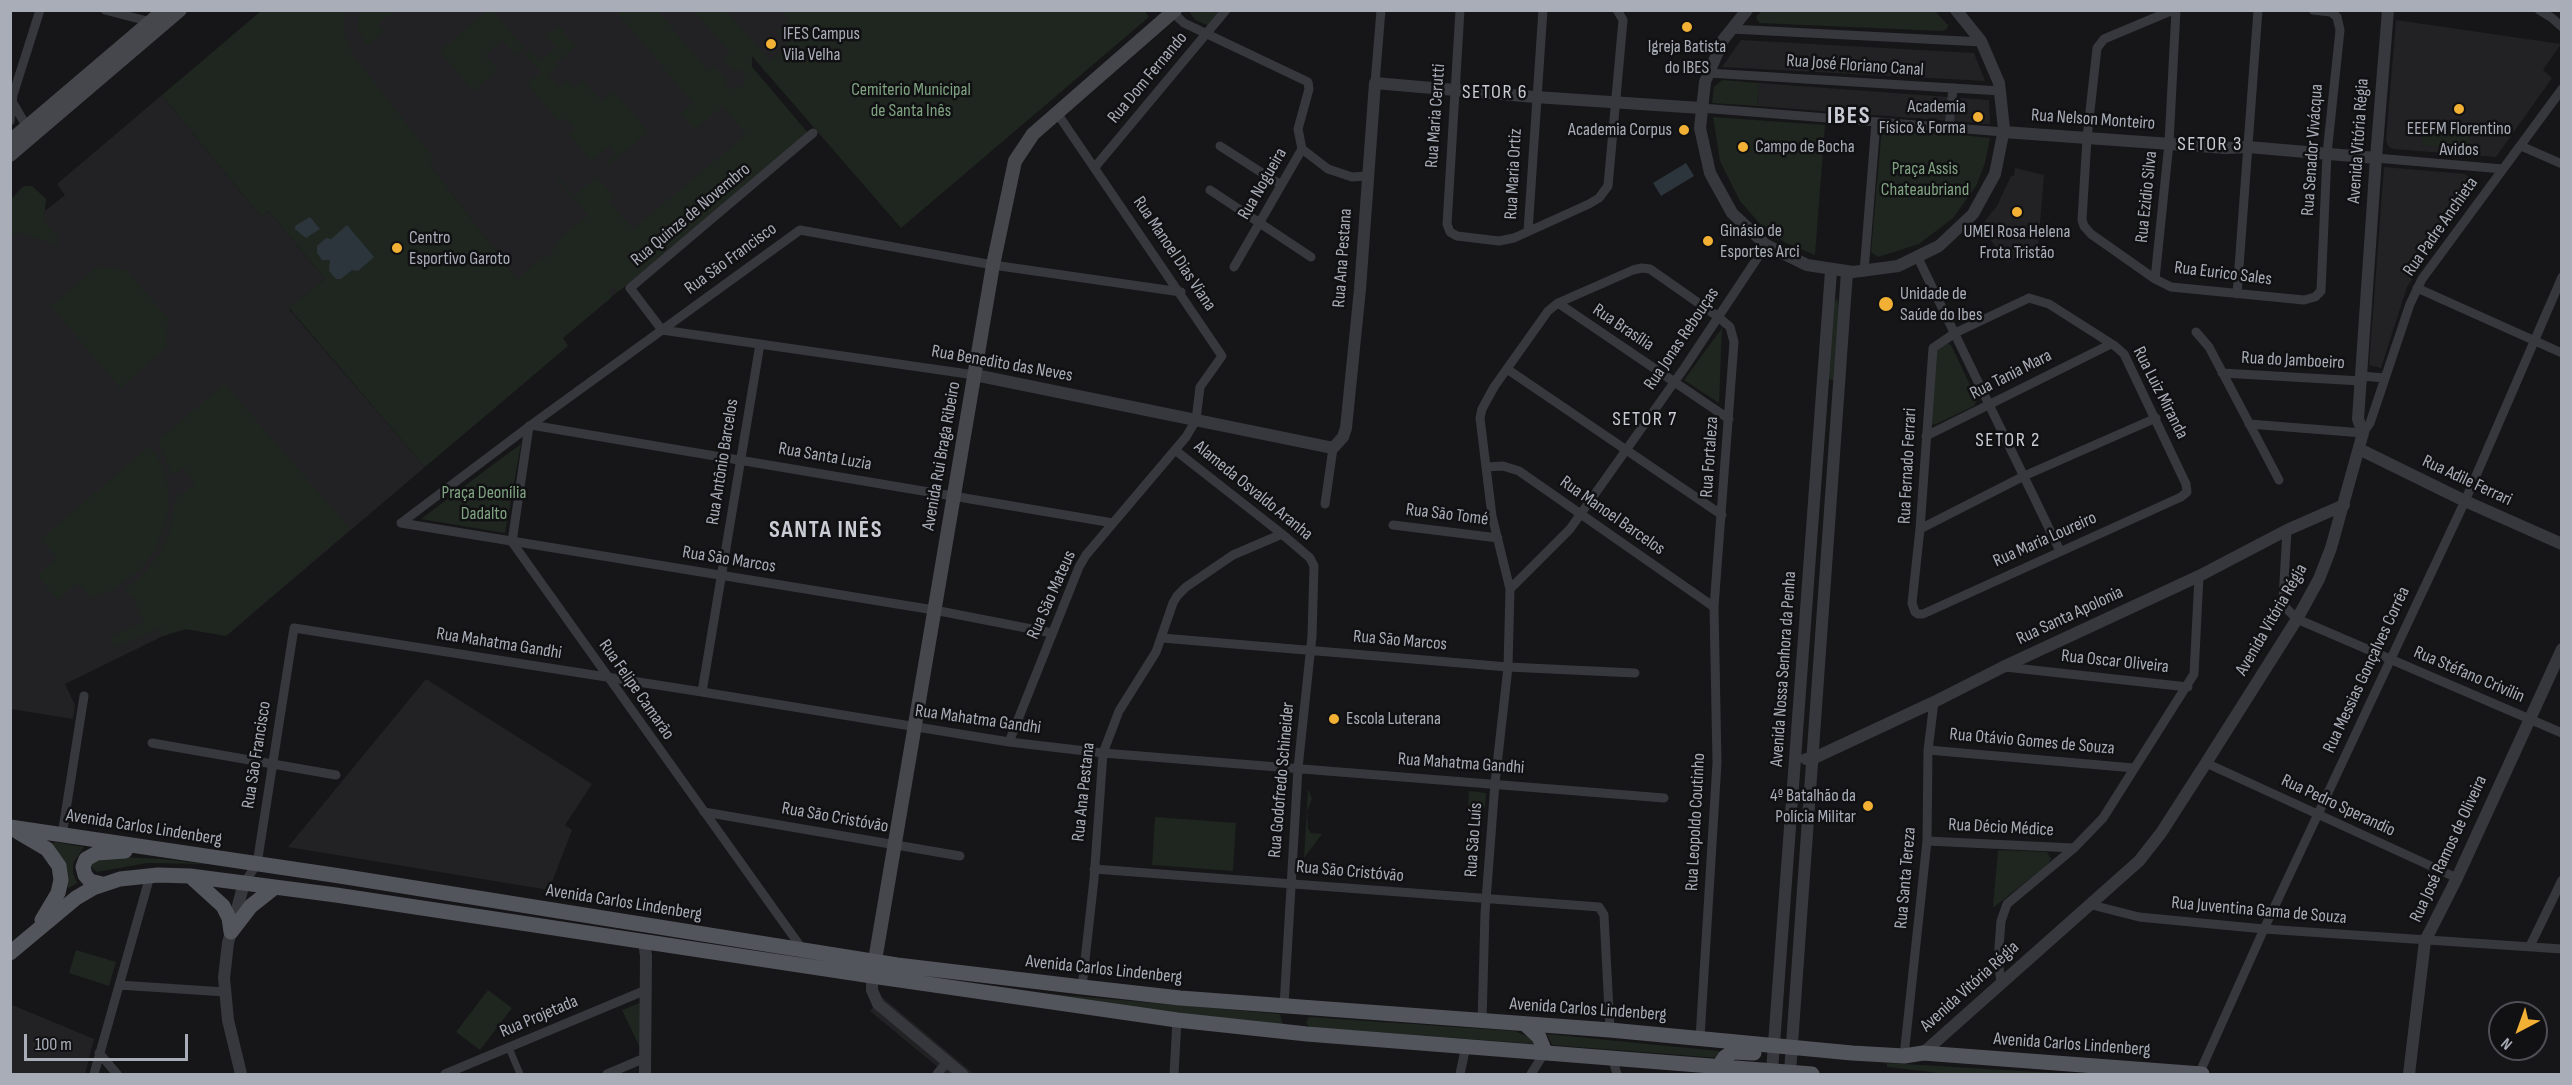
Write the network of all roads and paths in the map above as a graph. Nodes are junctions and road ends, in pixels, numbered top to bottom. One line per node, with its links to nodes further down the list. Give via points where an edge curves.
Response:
1 (40, 10): 30 (street)
2 (105, 10): 18 (street)
3 (164, 10): 18 (main road)
4 (180, 10): 18 (main road)
5 (1226, 10): 21 (street, Rua Dom Fernando)
6 (1381, 10): 24 (street, Rua Ana Pestana)
7 (1460, 10): 27 (street, Rua Maria Cerutti)
8 (1543, 10): 29 (street, Rua Maria Ortiz)
9 (1617, 10): 31 (street, via 1623,20)
10 (1747, 10): 20 (street)
11 (1956, 10): 22 (street)
12 (2175, 10): 40 (street, via 2104,39 2097,48); 41 (street, Rua Ezidio Silva)
13 (2258, 10): 44 (street)
14 (2313, 10): 47 (street, Rua Senador Vivácqua, via 2331,12 2337,17 2340,30)
15 (2388, 10): 48 (street, Avenida Vitória Régia)
16 (2538, 10): 19 (street)
17 (1172, 11): 21 (street); 33 (main road, Avenida Rui Braga Ribeiro)
18 (152, 21): 37 (main road)
19 (2562, 27)
20 (1731, 29): 22 (street); 23 (street)
21 (1207, 33): 45 (street, Rua Nogueira, via 1305,79 1309,89 1298,129); 50 (street, Rua Dom Fernando)
22 (1982, 42): 28 (street)
23 (1708, 73): 25 (street, Rua José Floriano Canal); 32 (street)
24 (1375, 83): 27 (street); 52 (street, Rua Ana Pestana)
25 (1953, 88): 28 (street, Rua José Floriano Canal); 36 (street)
26 (2562, 89): 43 (street, Rua Padre Anchieta)
27 (1454, 91): 29 (street); 56 (street, Rua Maria Cerutti, via 1447,224 1450,232 1499,241)
28 (2001, 91): 38 (street)
29 (1535, 97): 31 (street); 56 (street, Rua Maria Ortiz)
30 (12, 98): 34 (street); 37 (street)
31 (1615, 102): 32 (street); 56 (street, via 1608,186 1599,198)
32 (1701, 108): 35 (street); 57 (street, via 1702,143 1716,187 1732,213)
33 (1057, 113): 50 (street, Rua Manoel Dias Viana); 60 (main road, Avenida Rui Braga Ribeiro, via 1033,134 1015,161)
34 (10, 121)
35 (1876, 122): 36 (street); 64 (street)
36 (1949, 127): 38 (street)
37 (30, 131): 46 (main road)
38 (2004, 132): 40 (street, Rua Nelson Monteiro); 59 (street, via 1995,174 1981,201 1952,236)
39 (813, 133): 73 (street, Rua Quinze de Novembro, via 630,288)
40 (2087, 138): 41 (street, Rua Nelson Monteiro); 66 (street, Rua Eurico Sales, via 2084,226)
41 (2169, 143): 44 (street, Rua Nelson Monteiro); 66 (street, Rua Ezidio Silva)
42 (1220, 146): 53 (street)
43 (2521, 146): 49 (street); 51 (street, Rua Padre Anchieta)
44 (2248, 147): 47 (street, Rua Nelson Monteiro); 69 (street)
45 (1302, 148): 52 (street, via 1328,170 1352,177); 53 (street, Rua Nogueira)
46 (11, 149)
47 (2327, 154): 48 (street, Rua Nelson Monteiro); 70 (street, Rua Senador Vivácqua)
48 (2376, 158): 51 (street, Rua Nelson Monteiro); 84 (street, Avenida Vitória Régia)
49 (2562, 164)
50 (1095, 167): 68 (street, Rua Manoel Dias Viana)
51 (2503, 169): 67 (street, Rua Padre Anchieta)
52 (1367, 176): 96 (street, Rua Ana Pestana, via 1346,428)
53 (1281, 185): 55 (street, Rua Nogueira)
54 (1210, 190): 55 (street)
55 (1260, 222): 58 (street); 61 (street, Rua Nogueira)
56 (1528, 231)
57 (1766, 245): 62 (street, via 1793,260); 72 (street, Rua Jonas Rebouças)
58 (1311, 257)
59 (1918, 258): 64 (street); 75 (street)
60 (993, 265): 68 (street, Rua São Francisco); 73 (street, Rua São Francisco, via 800,230); 82 (main road, Avenida Rui Braga Ribeiro)
61 (1234, 267)
62 (1831, 271): 63 (street); 86 (street, Avenida Nossa Senhora da Penha)
63 (1847, 272): 64 (street); 87 (street, Avenida Nossa Senhora da Penha)
64 (1864, 272)
65 (2562, 278): 76 (street, Rua Messias Gonçalves Corrêa)
66 (2155, 279): 69 (street, Rua Eurico Sales, via 2184,290)
67 (2417, 288): 76 (street); 83 (street, Rua Padre Anchieta)
68 (1181, 292): 91 (street, Rua Manoel Dias Viana, via 1222,356 1200,387)
69 (2237, 294): 70 (street, Rua Eurico Sales, via 2304,300)
70 (2319, 294)
71 (1558, 303): 72 (street, Rua Fortaleza, via 1642,268 1650,269); 80 (street, Rua São Luís, via 1541,319); 85 (street, Rua Brasília)
72 (1717, 316): 85 (street, Rua Jonas Rebouças); 90 (street, Rua Fortaleza, via 1734,333)
73 (662, 330): 77 (street, Rua Benedito das Neves); 93 (street, Rua São Francisco)
74 (2196, 332): 81 (street)
75 (1955, 333): 78 (street, Rua Luiz Miranda, via 2034,298); 88 (street); 95 (street, Rua Fernado Ferrari, via 1933,348)
76 (2533, 340): 79 (street); 106 (street, Rua Messias Gonçalves Corrêa)
77 (760, 344): 82 (street, Rua Benedito das Neves); 100 (street, Rua Antônio Barcelos)
78 (2111, 344): 88 (street, Rua Tania Mara); 89 (street, Rua Luiz Miranda, via 2128,360)
79 (2562, 353)
80 (1507, 369): 97 (street); 101 (street, Rua São Luís, via 1480,418)
81 (2222, 373): 84 (street, Rua do Jamboeiro); 92 (street)
82 (975, 375): 91 (street, Rua Benedito das Neves); 105 (main road, Avenida Rui Braga Ribeiro)
83 (2385, 378): 84 (street, Rua do Jamboeiro); 94 (street, Rua Padre Anchieta)
84 (2361, 379): 94 (street, Avenida Vitória Régia, via 2358,419)
85 (1673, 383): 90 (street, Rua Brasília); 97 (street, Rua Jonas Rebouças)
86 (1823, 385): 87 (street); 124 (street, Avenida Nossa Senhora da Penha)
87 (1839, 386): 125 (street, Avenida Nossa Senhora da Penha)
88 (1989, 404): 95 (street, Rua Tania Mara); 102 (street)
89 (2156, 418): 102 (street); 104 (street, Rua Luiz Miranda, via 2187,484)
90 (1729, 419): 109 (street, Rua Fortaleza)
91 (1196, 420): 96 (street, Rua Benedito das Neves); 99 (street, Rua São Mateus)
92 (2249, 424): 94 (street); 103 (street)
93 (530, 426): 100 (street, Rua Santa Luzia); 111 (street, Rua São Francisco); 118 (street)
94 (2363, 433): 98 (street, Avenida Vitória Régia)
95 (1926, 436): 114 (street, Rua Fernado Ferrari)
96 (1333, 448): 107 (street, Rua Ana Pestana)
97 (1626, 448): 109 (street); 110 (street, Rua Jonas Rebouças)
98 (2359, 449): 106 (street, Rua Adile Ferrari); 108 (street, Avenida Vitória Régia)
99 (1176, 450): 112 (street, Rua São Mateus); 116 (street, Alameda Osvaldo Aranha)
100 (740, 460): 105 (street, Rua Santa Luzia); 122 (street, Rua Antônio Barcelos)
101 (1486, 467): 110 (street, Rua Manoel Barcelos, via 1503,466 1519,471); 117 (street, Rua São Luís)
102 (2024, 476): 114 (street); 120 (street)
103 (2279, 480)
104 (2187, 492): 120 (street, Rua Maria Loureiro)
105 (954, 496): 112 (street, Rua Santa Luzia); 128 (main road, Avenida Rui Braga Ribeiro)
106 (2465, 501): 119 (street, Rua Adile Ferrari); 136 (street, Rua Messias Gonçalves Corrêa)
107 (1325, 504)
108 (2344, 505): 115 (street, Rua Santa Apolonia); 130 (street, Avenida Vitória Régia, via 2319,579)
109 (1722, 515): 127 (street, Rua Fortaleza)
110 (1580, 516): 126 (street, Rua Jonas Rebouças); 127 (street, Rua Manoel Barcelos)
111 (401, 523): 118 (street, Rua São Marcos)
112 (1113, 523): 132 (street, Rua São Mateus, via 1083,561)
113 (1393, 525): 117 (street, Rua São Tomé)
114 (1920, 529): 129 (street, Rua Fernado Ferrari, via 1912,603)
115 (2287, 530): 123 (street, Rua Santa Apolonia); 130 (street, via 2283,599)
116 (1282, 534): 121 (street, Alameda Osvaldo Aranha); 133 (street, Rua Ana Pestana, via 1233,555 1186,587 1173,603)
117 (1498, 538): 126 (street, Rua São Luís)
118 (512, 542): 122 (street, Rua São Marcos); 142 (street, Rua Felipe Camarão)
119 (2562, 544)
120 (2060, 551): 129 (street, Rua Maria Loureiro, via 1923,614)
121 (1310, 558): 135 (street, Rua Godofredo Schineider, via 1315,573)
122 (721, 576): 128 (street, Rua São Marcos); 144 (street, Rua Antônio Barcelos)
123 (2199, 576): 138 (street, Rua Santa Apolonia); 143 (street, via 2196,660)
124 (1808, 582): 125 (street); 139 (street, Avenida Nossa Senhora da Penha)
125 (1824, 583): 140 (street, Avenida Nossa Senhora da Penha)
126 (1510, 589): 137 (street, Rua São Luís)
127 (1714, 607): 211 (street, Rua Leopoldo Coutinho, via 1717,763)
128 (934, 610): 132 (street, Rua São Marcos); 148 (main road, Avenida Rui Braga Ribeiro)
129 (1915, 612)
130 (2297, 619): 136 (street, Rua Stéfano Crivilin); 156 (street, Avenida Vitória Régia)
131 (294, 628): 142 (street, Rua Mahatma Gandhi); 157 (street, Rua São Francisco)
132 (1052, 633): 150 (street, Rua São Mateus)
133 (1162, 638): 135 (street, Rua São Marcos); 153 (street, Rua Ana Pestana, via 1152,662 1124,699)
134 (2562, 650): 147 (street, Rua José Ramos de Oliveira)
135 (1310, 651): 137 (street, Rua São Marcos); 158 (street, Rua Godofredo Schineider)
136 (2389, 659): 147 (street, Rua Stéfano Crivilin); 164 (street, Rua Messias Gonçalves Corrêa)
137 (1508, 667): 141 (street, Rua São Marcos); 161 (street, Rua São Luís)
138 (2003, 667): 143 (street, Rua Oscar Oliveira); 146 (street, Rua Santa Apolonia)
139 (1802, 668): 140 (street); 154 (street, Avenida Nossa Senhora da Penha)
140 (1818, 669): 155 (street, Avenida Nossa Senhora da Penha)
141 (1635, 673)
142 (606, 677): 144 (street, Rua Mahatma Gandhi); 163 (street, Rua Felipe Camarão)
143 (2188, 687): 159 (street)
144 (702, 692): 148 (street, Rua Mahatma Gandhi)
145 (84, 696): 166 (street)
146 (1934, 702): 152 (street, Rua Santa Tereza); 155 (street, Rua Santa Apolonia)
147 (2530, 719): 149 (street, Rua Stéfano Crivilin); 177 (street, Rua José Ramos de Oliveira)
148 (914, 728): 150 (street, Rua Mahatma Gandhi); 168 (main road, Avenida Rui Braga Ribeiro)
149 (2562, 733)
150 (1009, 742): 153 (street, Rua Mahatma Gandhi)
151 (152, 743): 157 (street)
152 (1928, 750): 159 (street, Rua Otávio Gomes de Souza); 167 (street, Rua Santa Tereza)
153 (1103, 753): 158 (street, Rua Mahatma Gandhi); 174 (street, Rua Ana Pestana)
154 (1796, 758): 155 (street); 188 (street, Avenida Nossa Senhora da Penha)
155 (1812, 759): 189 (street, Avenida Nossa Senhora da Penha)
156 (2206, 763): 164 (street, Rua Pedro Sperandio); 184 (street, Avenida Vitória Régia, via 2139,861)
157 (273, 764): 160 (street); 173 (street, Rua São Francisco)
158 (1299, 768): 161 (street, Rua Mahatma Gandhi); 181 (street, Rua Godofredo Schineider)
159 (2134, 768): 169 (street, via 2103,818)
160 (336, 775)
161 (1495, 783): 162 (street, Rua Mahatma Gandhi); 183 (street, Rua São Luís)
162 (1664, 798)
163 (704, 812): 168 (street, Rua São Cristóvão); 195 (street, Rua Felipe Camarão)
164 (2318, 815): 177 (street, Rua Pedro Sperandio); 186 (street, Rua Messias Gonçalves Corrêa)
165 (10, 827): 166 (main road, Avenida Carlos Lindenberg); 190 (main road, via 47,849 60,873 58,893)
166 (62, 835): 170 (main road, Avenida Carlos Lindenberg)
167 (1927, 841): 169 (street, Rua Décio Médice); 219 (street, Rua Santa Tereza)
168 (894, 844): 171 (street, Rua São Cristóvão); 197 (main road, Avenida Rui Braga Ribeiro)
169 (2074, 848): 198 (street, via 2007,904 2001,921)
170 (157, 849): 172 (main road, Avenida Carlos Lindenberg); 180 (main road, via 90,856 83,863 85,875)
171 (960, 856)
172 (230, 861): 173 (main road, Avenida Carlos Lindenberg); 179 (main road)
173 (257, 864): 179 (street, Rua São Francisco); 185 (main road, Avenida Carlos Lindenberg)
174 (1094, 869): 181 (street, Rua São Cristóvão); 200 (street, Rua Ana Pestana)
175 (150, 876): 176 (main road, Avenida Carlos Lindenberg); 180 (main road, Avenida Carlos Lindenberg); 199 (street)
176 (190, 876): 179 (main road, Avenida Carlos Lindenberg); 187 (main road, via 223,906)
177 (2457, 878): 192 (street, Rua José Ramos de Oliveira)
178 (2562, 880): 193 (street)
179 (244, 883): 182 (main road, Avenida Carlos Lindenberg); 187 (street)
180 (102, 884): 190 (main road, Avenida Carlos Lindenberg, via 76,898)
181 (1290, 884): 183 (street, Rua São Cristóvão); 205 (street, Rua Godofredo Schineider)
182 (274, 887): 187 (main road, via 251,906); 191 (main road, Avenida Carlos Lindenberg)
183 (1486, 900): 207 (street, Rua São Luís); 209 (street, Rua São Cristóvão, via 1602,909)
184 (2092, 904): 186 (street, Rua Juventina Gama de Souza, via 2139,917); 198 (street, Avenida Vitória Régia)
185 (643, 925): 191 (main road); 195 (main road, Avenida Carlos Lindenberg)
186 (2264, 929): 192 (street, Rua Juventina Gama de Souza); 240 (street, Rua Messias Gonçalves Corrêa)
187 (231, 932): 202 (street)
188 (1783, 932): 189 (street); 203 (street, Avenida Nossa Senhora da Penha)
189 (1799, 933): 204 (street, Avenida Nossa Senhora da Penha)
190 (32, 935): 196 (main road, Avenida Carlos Lindenberg)
191 (644, 941): 197 (main road, Avenida Carlos Lindenberg); 201 (street)
192 (2425, 941): 193 (street, Rua Juventina Gama de Souza); 241 (street, Rua José Ramos de Oliveira)
193 (2530, 946): 194 (street, Rua Juventina Gama de Souza)
194 (2562, 949)
195 (803, 950): 197 (main road, Avenida Carlos Lindenberg)
196 (10, 953)
197 (873, 969): 200 (main road, Avenida Carlos Lindenberg); 206 (main road, Avenida Carlos Lindenberg); 222 (street, via 872,990 878,1004)
198 (2001, 982): 218 (street, Avenida Vitória Régia)
199 (119, 985): 202 (street); 217 (street)
200 (1082, 987): 205 (main road, Avenida Carlos Lindenberg)
201 (646, 990): 214 (street, Rua Projetada); 221 (street)
202 (225, 992): 228 (street)
203 (1778, 992): 204 (street); 213 (street, Avenida Nossa Senhora da Penha)
204 (1795, 992): 215 (street, Avenida Nossa Senhora da Penha)
205 (1284, 1006): 207 (main road, Avenida Carlos Lindenberg); 210 (main road, via 1291,1020)
206 (1177, 1020): 210 (main road, Avenida Carlos Lindenberg); 235 (street)
207 (1482, 1022): 208 (main road, Avenida Carlos Lindenberg)
208 (1525, 1024): 209 (main road, Avenida Carlos Lindenberg); 216 (main road, via 1539,1036)
209 (1610, 1030): 211 (main road, Avenida Carlos Lindenberg)
210 (1307, 1034): 212 (main road, Avenida Carlos Lindenberg)
211 (1700, 1038): 213 (main road, Avenida Carlos Lindenberg)
212 (1466, 1046): 216 (main road, Avenida Carlos Lindenberg); 236 (street)
213 (1774, 1046): 215 (main road, Avenida Carlos Lindenberg); 223 (main road, via 1763,1054 1732,1052); 224 (street, Avenida Nossa Senhora da Penha)
214 (509, 1048): 229 (street, Rua Projetada); 230 (street)
215 (1791, 1048): 219 (main road, Avenida Carlos Lindenberg); 225 (street, Avenida Nossa Senhora da Penha)
216 (1545, 1052): 220 (main road, Avenida Carlos Lindenberg); 237 (street)
217 (99, 1053): 226 (street); 227 (street)
218 (1923, 1053): 219 (main road, Avenida Carlos Lindenberg); 240 (main road, Avenida Carlos Lindenberg)
219 (1904, 1056)
220 (1612, 1057): 223 (main road, Avenida Carlos Lindenberg); 238 (street)
221 (645, 1059): 231 (street); 232 (street)
222 (947, 1062): 233 (street); 234 (street)
223 (1717, 1070): 224 (main road, Avenida Carlos Lindenberg)
224 (1772, 1071): 225 (main road, Avenida Carlos Lindenberg)
225 (1790, 1072): 239 (main road, Avenida Carlos Lindenberg)
226 (94, 1074)
227 (117, 1074)
228 (241, 1074)
229 (445, 1074)
230 (520, 1074)
231 (608, 1074)
232 (645, 1074)
233 (937, 1074)
234 (962, 1074)
235 (1174, 1074)
236 (1460, 1074)
237 (1531, 1074)
238 (1617, 1074)
239 (1812, 1074)
240 (2200, 1074)
241 (2409, 1074)

